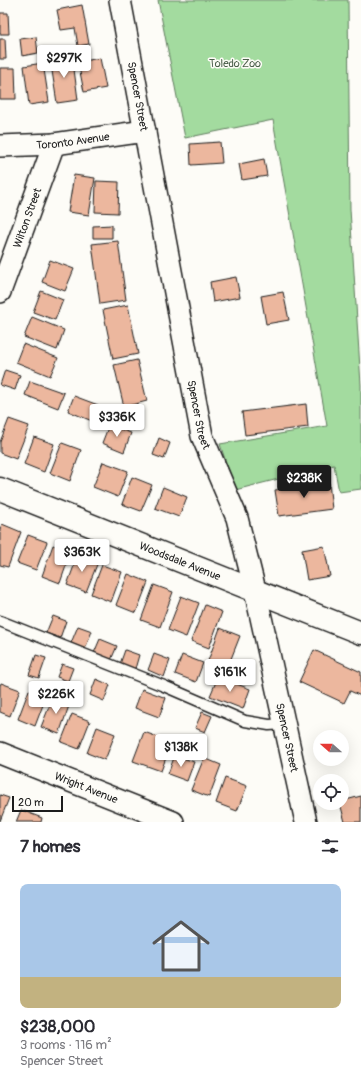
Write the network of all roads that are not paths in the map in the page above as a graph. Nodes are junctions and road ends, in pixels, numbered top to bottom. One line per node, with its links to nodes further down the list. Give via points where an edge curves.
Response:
1 (120, 0): 2 (street, Spencer Street)
2 (145, 131): 3 (street, Toronto Avenue); 7 (street, Spencer Street, via 202,436 237,518)
3 (54, 144): 4 (street, Toronto Avenue); 5 (street, Wilton Street)
4 (0, 146)
5 (0, 292)
6 (0, 489): 7 (street, Woodsdale Avenue)
7 (255, 590): 9 (street, Woodsdale Avenue); 10 (street, Spencer Street)
8 (0, 621): 10 (lane, via 246,721 269,725)
9 (361, 633)
10 (284, 724): 13 (street, Spencer Street)
11 (0, 753): 12 (street, Wright Avenue)
12 (173, 822)
13 (306, 822)

